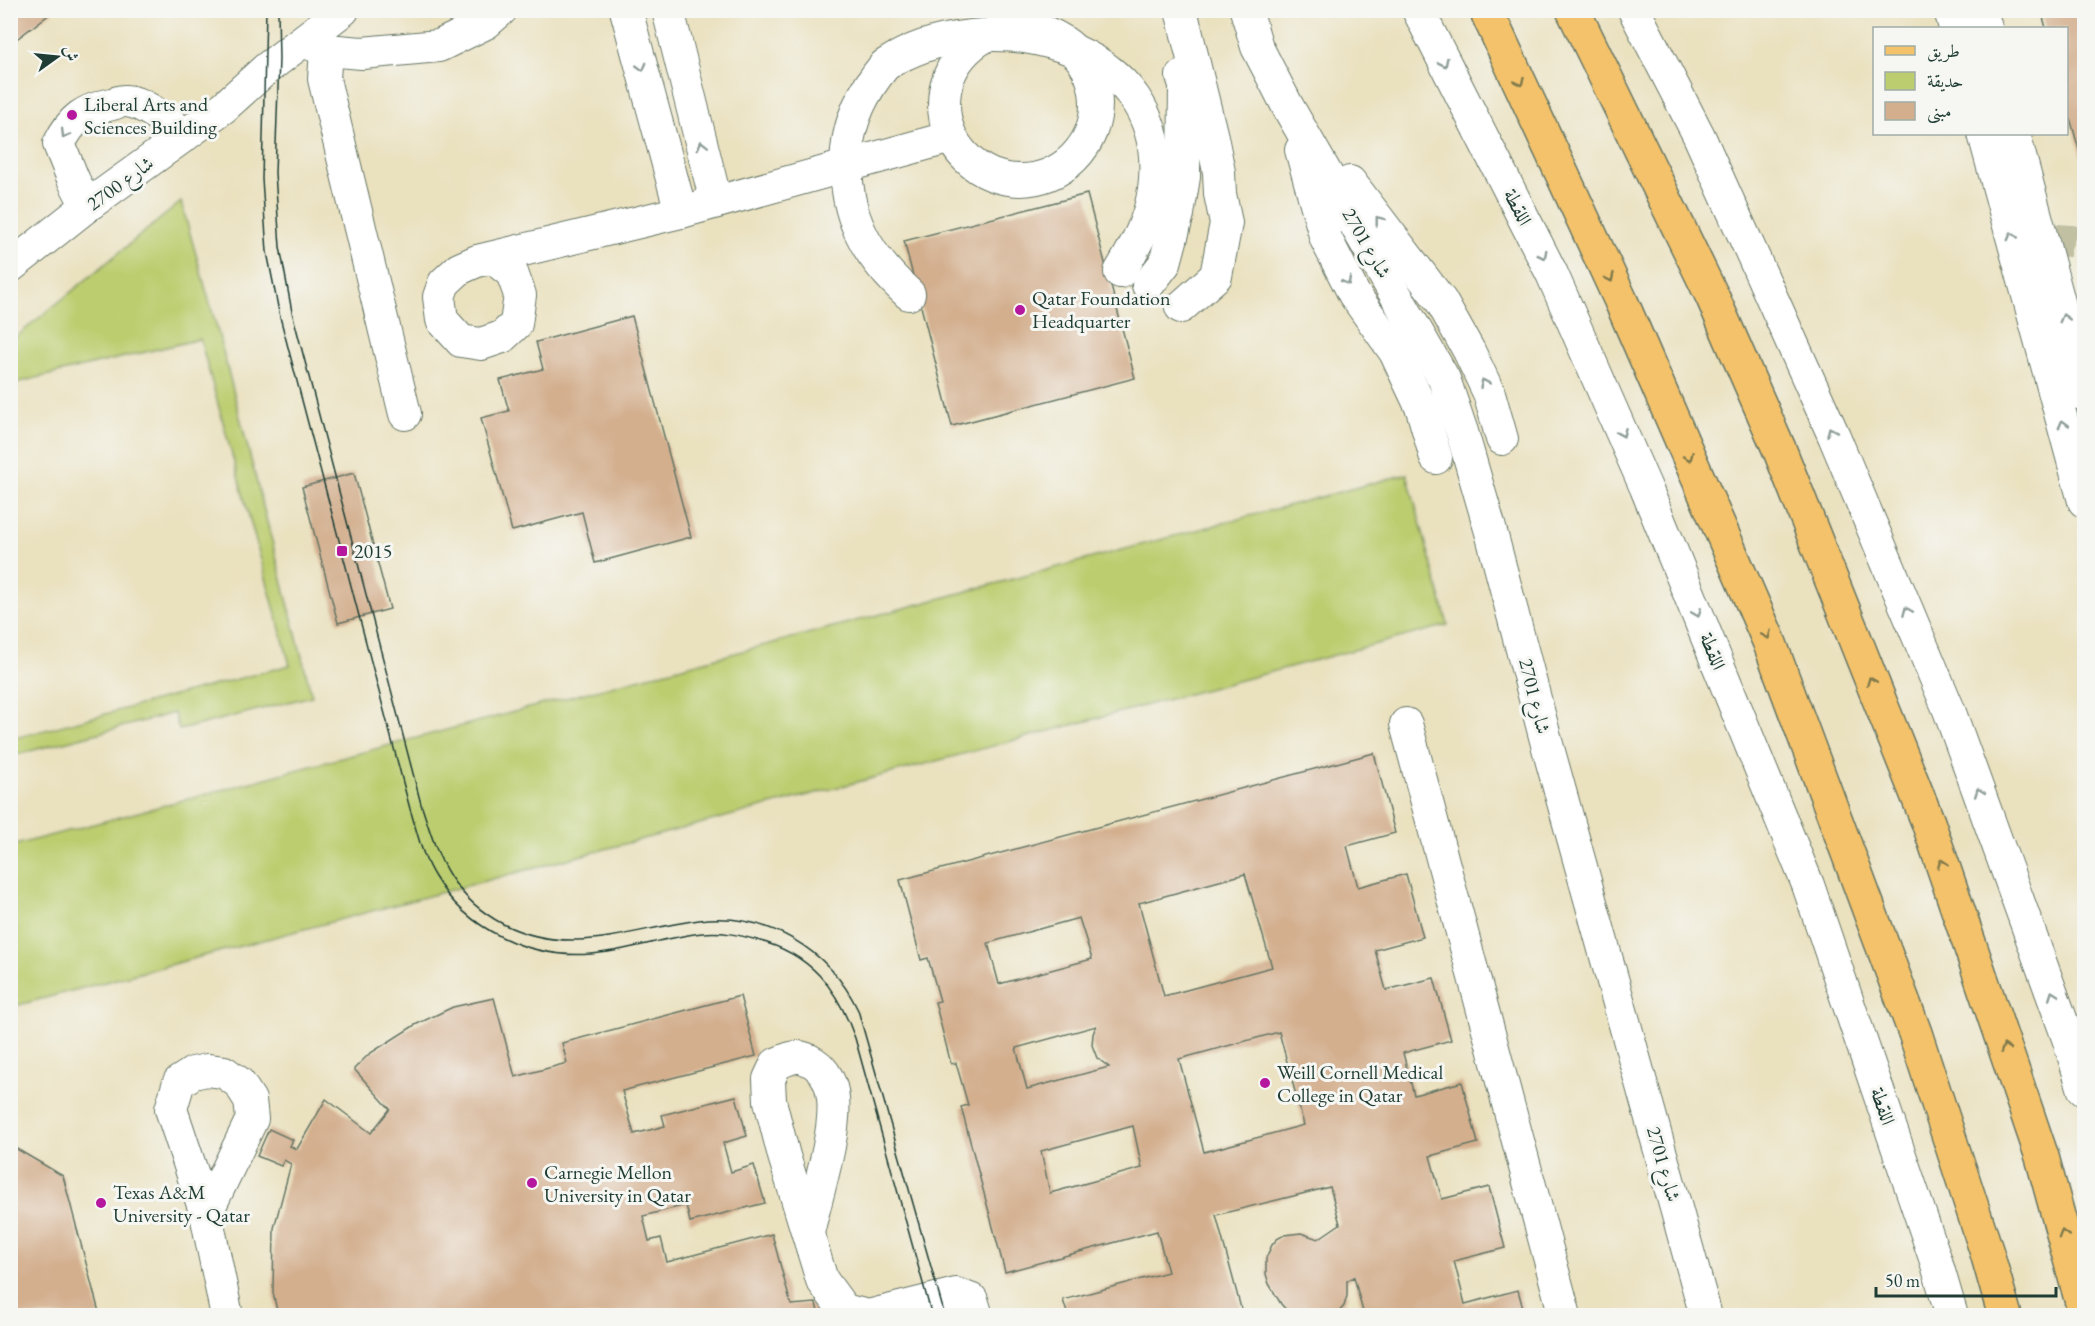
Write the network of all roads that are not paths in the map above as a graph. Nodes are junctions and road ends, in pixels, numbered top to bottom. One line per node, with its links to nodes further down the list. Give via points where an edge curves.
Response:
1 (343, 10): 18 (street, شارع 2700)
2 (501, 10): 18 (street, via 486,23 439,46 362,53)
3 (1167, 10): 31 (street, via 1185,85 1184,177 1165,263)
4 (1181, 10): 33 (street, via 1212,137 1226,223 1215,276)
5 (1246, 10): 19 (street, شارع 2701, via 1257,47)
6 (1263, 10): 19 (street, شارع 2701)
7 (1418, 10): 45 (street, اللقطة, one-way to 45, via 1552,273 1646,488 1808,885)
8 (1486, 10): 54 (main road, one-way to 54, via 1621,302 1769,641 1915,1033)
9 (1573, 10): 46 (main road, one-way to 9, via 2042,1157 1928,822 1780,451 1718,309)
10 (1634, 10): 40 (street, one-way to 10, via 1949,710 1843,458 1699,136)
11 (1950, 10): 16 (street)
12 (1981, 10): 17 (street)
13 (669, 15): 14 (street); 25 (street, one-way to 13)
14 (629, 20): 27 (street, one-way to 27)
15 (1030, 22): 23 (street, via 977,40 958,60 946,84 943,102); 23 (street, via 1062,40 1087,67 1096,101 1095,118 1082,149 1070,162 1040,178 1006,180 980,169 963,155); 24 (street, via 1002,13 978,14 954,20 911,41 881,69 864,96 854,118); 30 (street, via 1071,30 1091,42 1125,75 1147,117 1156,164 1155,188 1142,234)
16 (1955, 27)
17 (1986, 27)
18 (315, 46): 20 (street, شارع 2700, via 279,59); 35 (street)
19 (1288, 107): 36 (street, one-way to 19, via 1489,393 1441,301); 37 (street, one-way to 37, via 1326,239 1354,294 1395,352 1422,409); 47 (street, شارع 2701, via 1444,379 1491,532)
20 (185, 135): 26 (street, شارع 2700); 26 (street, one-way to 26, via 154,111 126,100 80,115 59,144)
21 (1984, 135): 38 (street, one-way to 21)
22 (2014, 135): 34 (street, one-way to 22)
23 (951, 137): 24 (street)
24 (846, 166): 25 (street); 32 (street, via 852,214 862,237 874,258)
25 (716, 202): 27 (street)
26 (87, 206): 29 (street, شارع 2700)
27 (681, 212): 28 (street)
28 (493, 258)
29 (10, 267)
30 (1120, 272)
31 (1148, 285)
32 (909, 294)
33 (1181, 307)
34 (2085, 395)
35 (405, 414)
36 (1502, 439)
37 (1436, 458)
38 (2085, 501)
39 (1406, 724): 51 (street)
40 (2069, 1041): 41 (street); 42 (street)
41 (2085, 1070)
42 (2085, 1090)
43 (206, 1214): 48 (street)
44 (808, 1233): 44 (street, via 770,1101 769,1079 776,1064 793,1056 807,1058 824,1070 833,1097 831,1134); 49 (street, via 822,1280 844,1310)
45 (1936, 1261): 52 (street); 53 (street, اللقطة)
46 (2085, 1310)
47 (1702, 1314)
48 (227, 1316)
49 (868, 1316): 50 (street, via 956,1294 972,1300)
50 (977, 1316)
51 (1565, 1316)
52 (1941, 1316)
53 (1952, 1316)
54 (2005, 1316)

